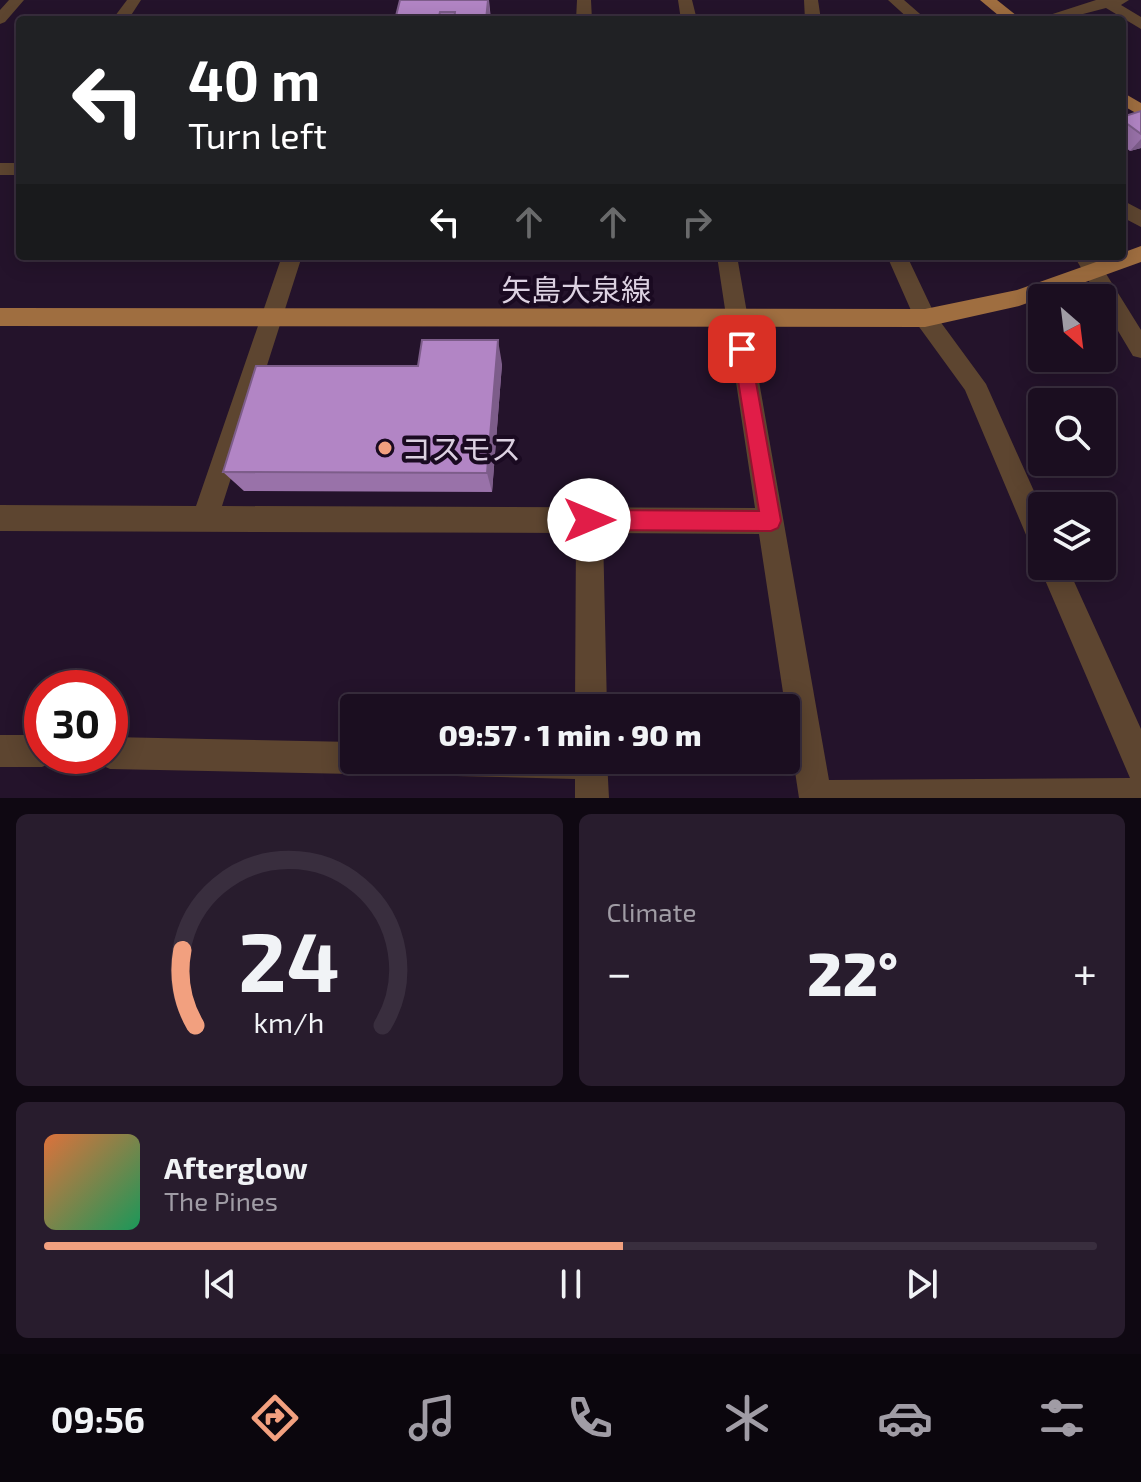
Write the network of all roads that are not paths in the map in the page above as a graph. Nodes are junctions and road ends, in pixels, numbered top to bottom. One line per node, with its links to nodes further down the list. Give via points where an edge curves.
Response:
1 (17, 0): 8 (street)
2 (895, 0): 5 (street)
3 (987, 0): 6 (main road)
4 (1111, 1): 7 (street); 9 (street)
5 (914, 16)
6 (1009, 16)
7 (1057, 16)
8 (0, 19)
9 (1141, 24)
10 (291, 260): 16 (street)
11 (728, 260): 18 (street)
12 (899, 260): 17 (street)
13 (1110, 260): 14 (main road, 矢島大泉線)
14 (1089, 264): 17 (main road, 矢島大泉線, via 1019,298); 19 (street)
15 (0, 317): 16 (main road, 矢島大泉線)
16 (273, 318): 18 (main road, 矢島大泉線); 22 (street)
17 (925, 318): 18 (main road, 矢島大泉線); 20 (street, via 974,384)
18 (737, 320): 24 (street)
19 (1141, 349)
20 (1028, 508)
21 (0, 518): 22 (street)
22 (205, 519): 23 (street)
23 (589, 520): 24 (street); 26 (street)
24 (771, 521): 34 (street)
25 (1059, 580): 31 (street)
26 (591, 694)
27 (0, 751): 28 (street)
28 (24, 751)
29 (128, 753): 30 (street)
30 (340, 758)
31 (1141, 766)
32 (591, 774): 35 (street)
33 (1141, 794): 34 (street)
34 (816, 797)
35 (592, 798)

